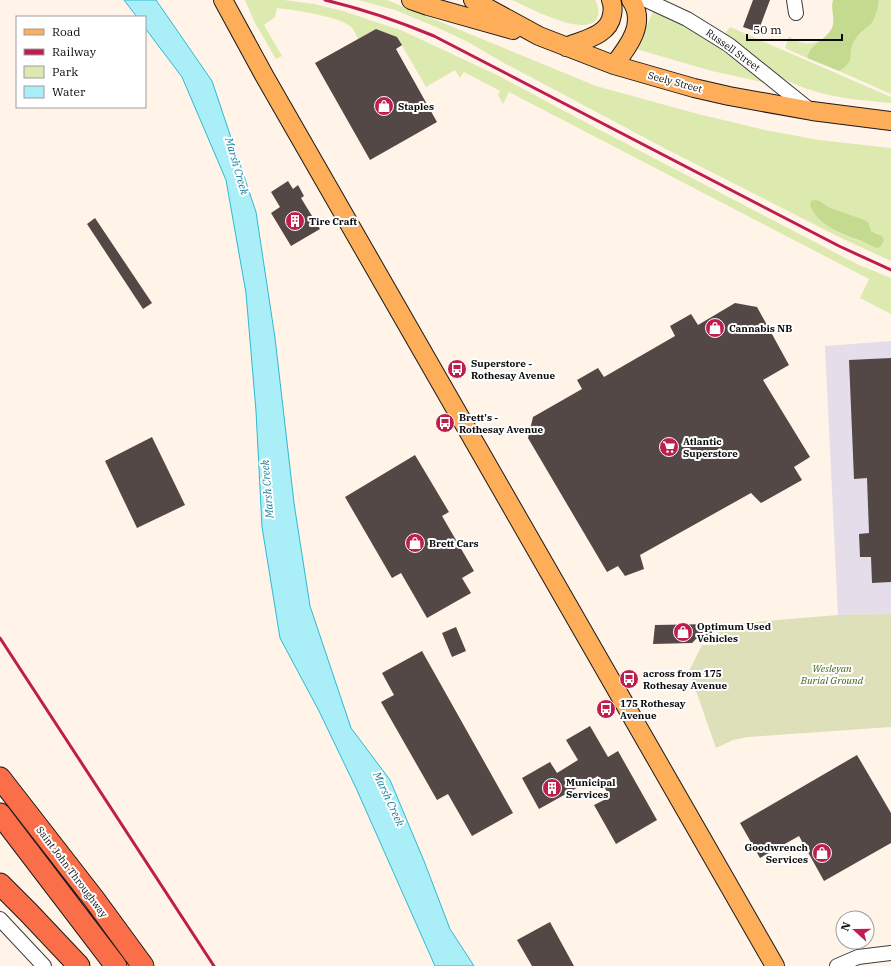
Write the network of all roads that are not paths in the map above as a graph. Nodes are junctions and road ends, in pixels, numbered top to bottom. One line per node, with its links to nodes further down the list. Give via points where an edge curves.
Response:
1 (223, 0): 21 (main road)
2 (411, 0): 7 (main road)
3 (473, 0): 7 (main road, Seely Street)
4 (611, 0): 8 (main road, via 612,19 607,27 594,36)
5 (631, 0): 9 (main road, via 638,15 636,28 631,42)
6 (646, 0): 10 (street, Russell Street, via 687,19 729,45)
7 (539, 36): 8 (main road, Seely Street)
8 (566, 47): 9 (main road, Seely Street)
9 (614, 65): 10 (main road, Seely Street, via 694,88)
10 (812, 111): 11 (main road, Seely Street)
11 (888, 121)
12 (0, 778): 20 (highway, Saint John Throughway)
13 (0, 814): 19 (highway)
14 (0, 884): 18 (highway)
15 (0, 919): 17 (street)
16 (891, 953): 22 (street, via 858,957)
17 (44, 966)
18 (78, 966)
19 (116, 966)
20 (143, 966)
21 (775, 966)
22 (837, 966)

